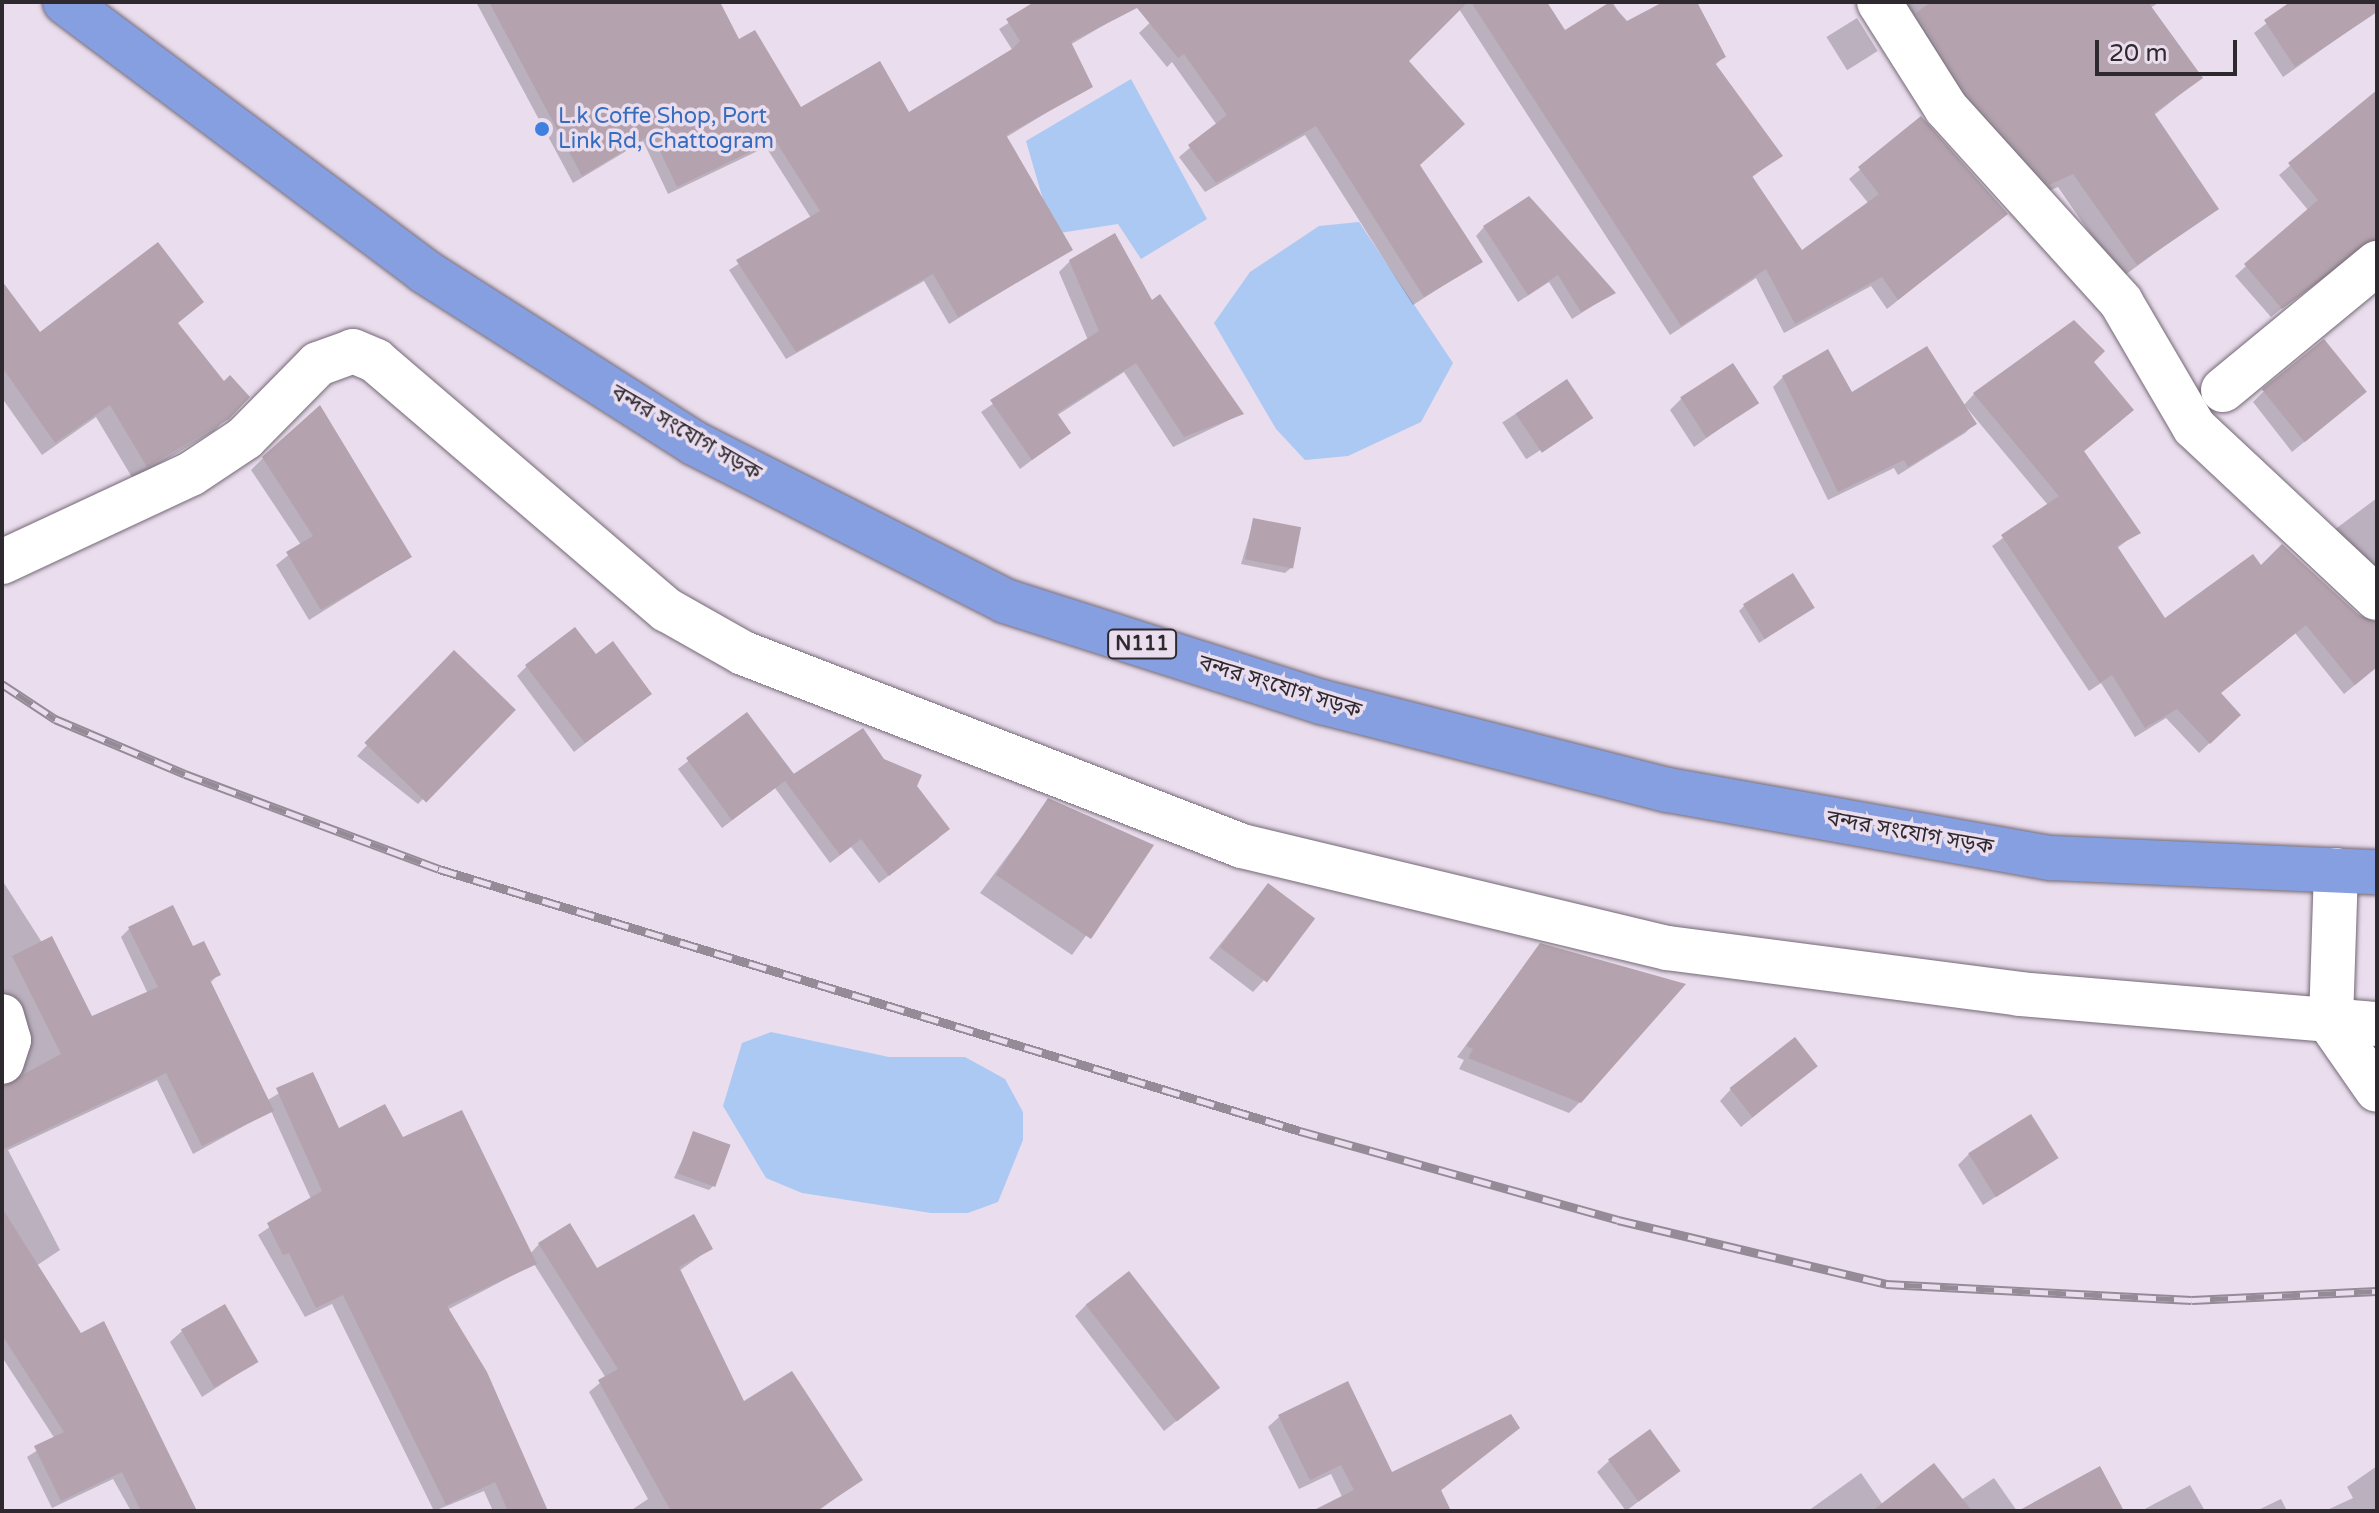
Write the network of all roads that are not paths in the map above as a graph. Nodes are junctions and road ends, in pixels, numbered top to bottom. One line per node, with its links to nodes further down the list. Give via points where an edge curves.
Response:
1 (65, 2): 7 (highway, বন্দর সংযোগ সড়ক / N111, via 424,271 681,435 1005,601 1322,702 1668,790 2051,858)
2 (1879, 2): 6 (street, via 1946,108 2121,302 2194,427)
3 (2377, 263): 4 (street)
4 (2223, 390)
5 (2, 562): 9 (street, via 191,474 245,438 318,364 353,351 376,361 667,610 718,639 1242,846 1667,948 2019,994)
6 (2377, 598)
7 (2356, 871): 9 (street)
8 (2, 1016): 11 (street, via 9,1040)
9 (2331, 1024): 10 (street); 12 (street)
10 (2377, 1024)
11 (2, 1062)
12 (2377, 1090)

